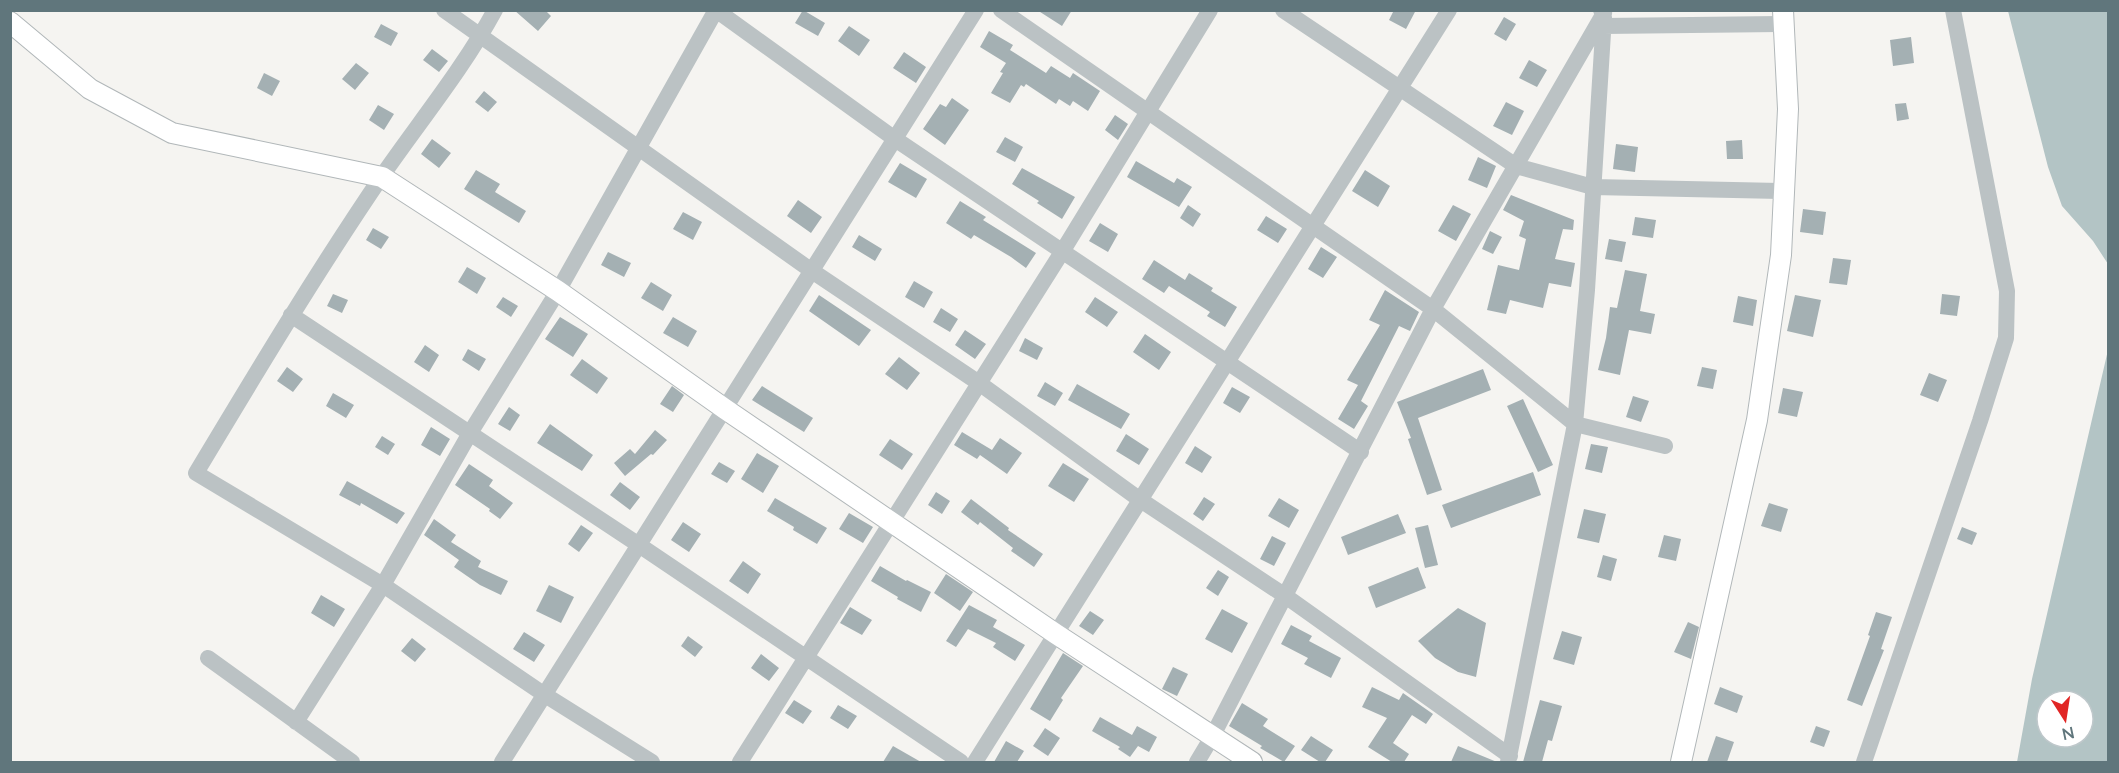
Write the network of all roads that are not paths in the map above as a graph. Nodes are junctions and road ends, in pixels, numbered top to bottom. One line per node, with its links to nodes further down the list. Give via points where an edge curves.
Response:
1 (444, 10): 13 (street)
2 (495, 10): 13 (street)
3 (976, 10): 16 (street)
4 (1001, 10): 15 (street)
5 (1210, 10): 15 (street)
6 (1283, 10): 14 (street)
7 (1449, 10): 14 (street)
8 (1953, 10): 56 (street, via 2007,291 2006,338)
9 (716, 11): 16 (street); 17 (street)
10 (1603, 15): 11 (street); 18 (street); 20 (street)
11 (1783, 17): 21 (main road, via 1788,109)
12 (10, 22): 19 (main road, via 90,89 172,133)
13 (480, 37): 17 (street); 19 (street)
14 (1401, 89): 18 (street); 22 (street)
15 (1148, 112): 22 (street); 23 (street)
16 (895, 139): 23 (street); 24 (street)
17 (639, 147): 24 (street); 25 (street)
18 (1516, 166): 20 (street); 26 (street)
19 (382, 177): 25 (main road); 27 (street)
20 (1593, 187): 21 (street); 31 (street)
21 (1785, 191): 55 (main road, via 1781,255 1757,420)
22 (1313, 226): 26 (street); 28 (street)
23 (1062, 252): 28 (street); 29 (street)
24 (812, 271): 29 (street); 30 (street)
25 (558, 291): 30 (main road); 32 (street)
26 (1433, 309): 31 (street); 34 (street)
27 (291, 315): 32 (street); 38 (street, via 196,473)
28 (1228, 362): 34 (street); 35 (street)
29 (979, 383): 35 (street); 36 (street)
30 (725, 409): 36 (main road); 37 (street)
31 (1575, 424): 33 (street); 46 (street)
32 (470, 433): 37 (street); 38 (street)
33 (1665, 446)
34 (1361, 452): 39 (street)
35 (1139, 499): 39 (street); 40 (street)
36 (891, 522): 40 (main road); 42 (street)
37 (639, 545): 42 (street); 43 (street)
38 (383, 585): 43 (street); 44 (street)
39 (1284, 595): 45 (street); 46 (street)
40 (1056, 634): 45 (main road); 52 (street)
41 (207, 658): 44 (street)
42 (807, 658): 50 (street); 51 (street)
43 (545, 694): 48 (street); 49 (street)
44 (296, 722): 47 (street)
45 (1212, 737): 53 (street); 54 (main road)
46 (1509, 759)
47 (352, 762)
48 (502, 762)
49 (652, 762)
50 (740, 762)
51 (962, 762)
52 (975, 762)
53 (1197, 762)
54 (1252, 762)
55 (1682, 762)
56 (1864, 762)

